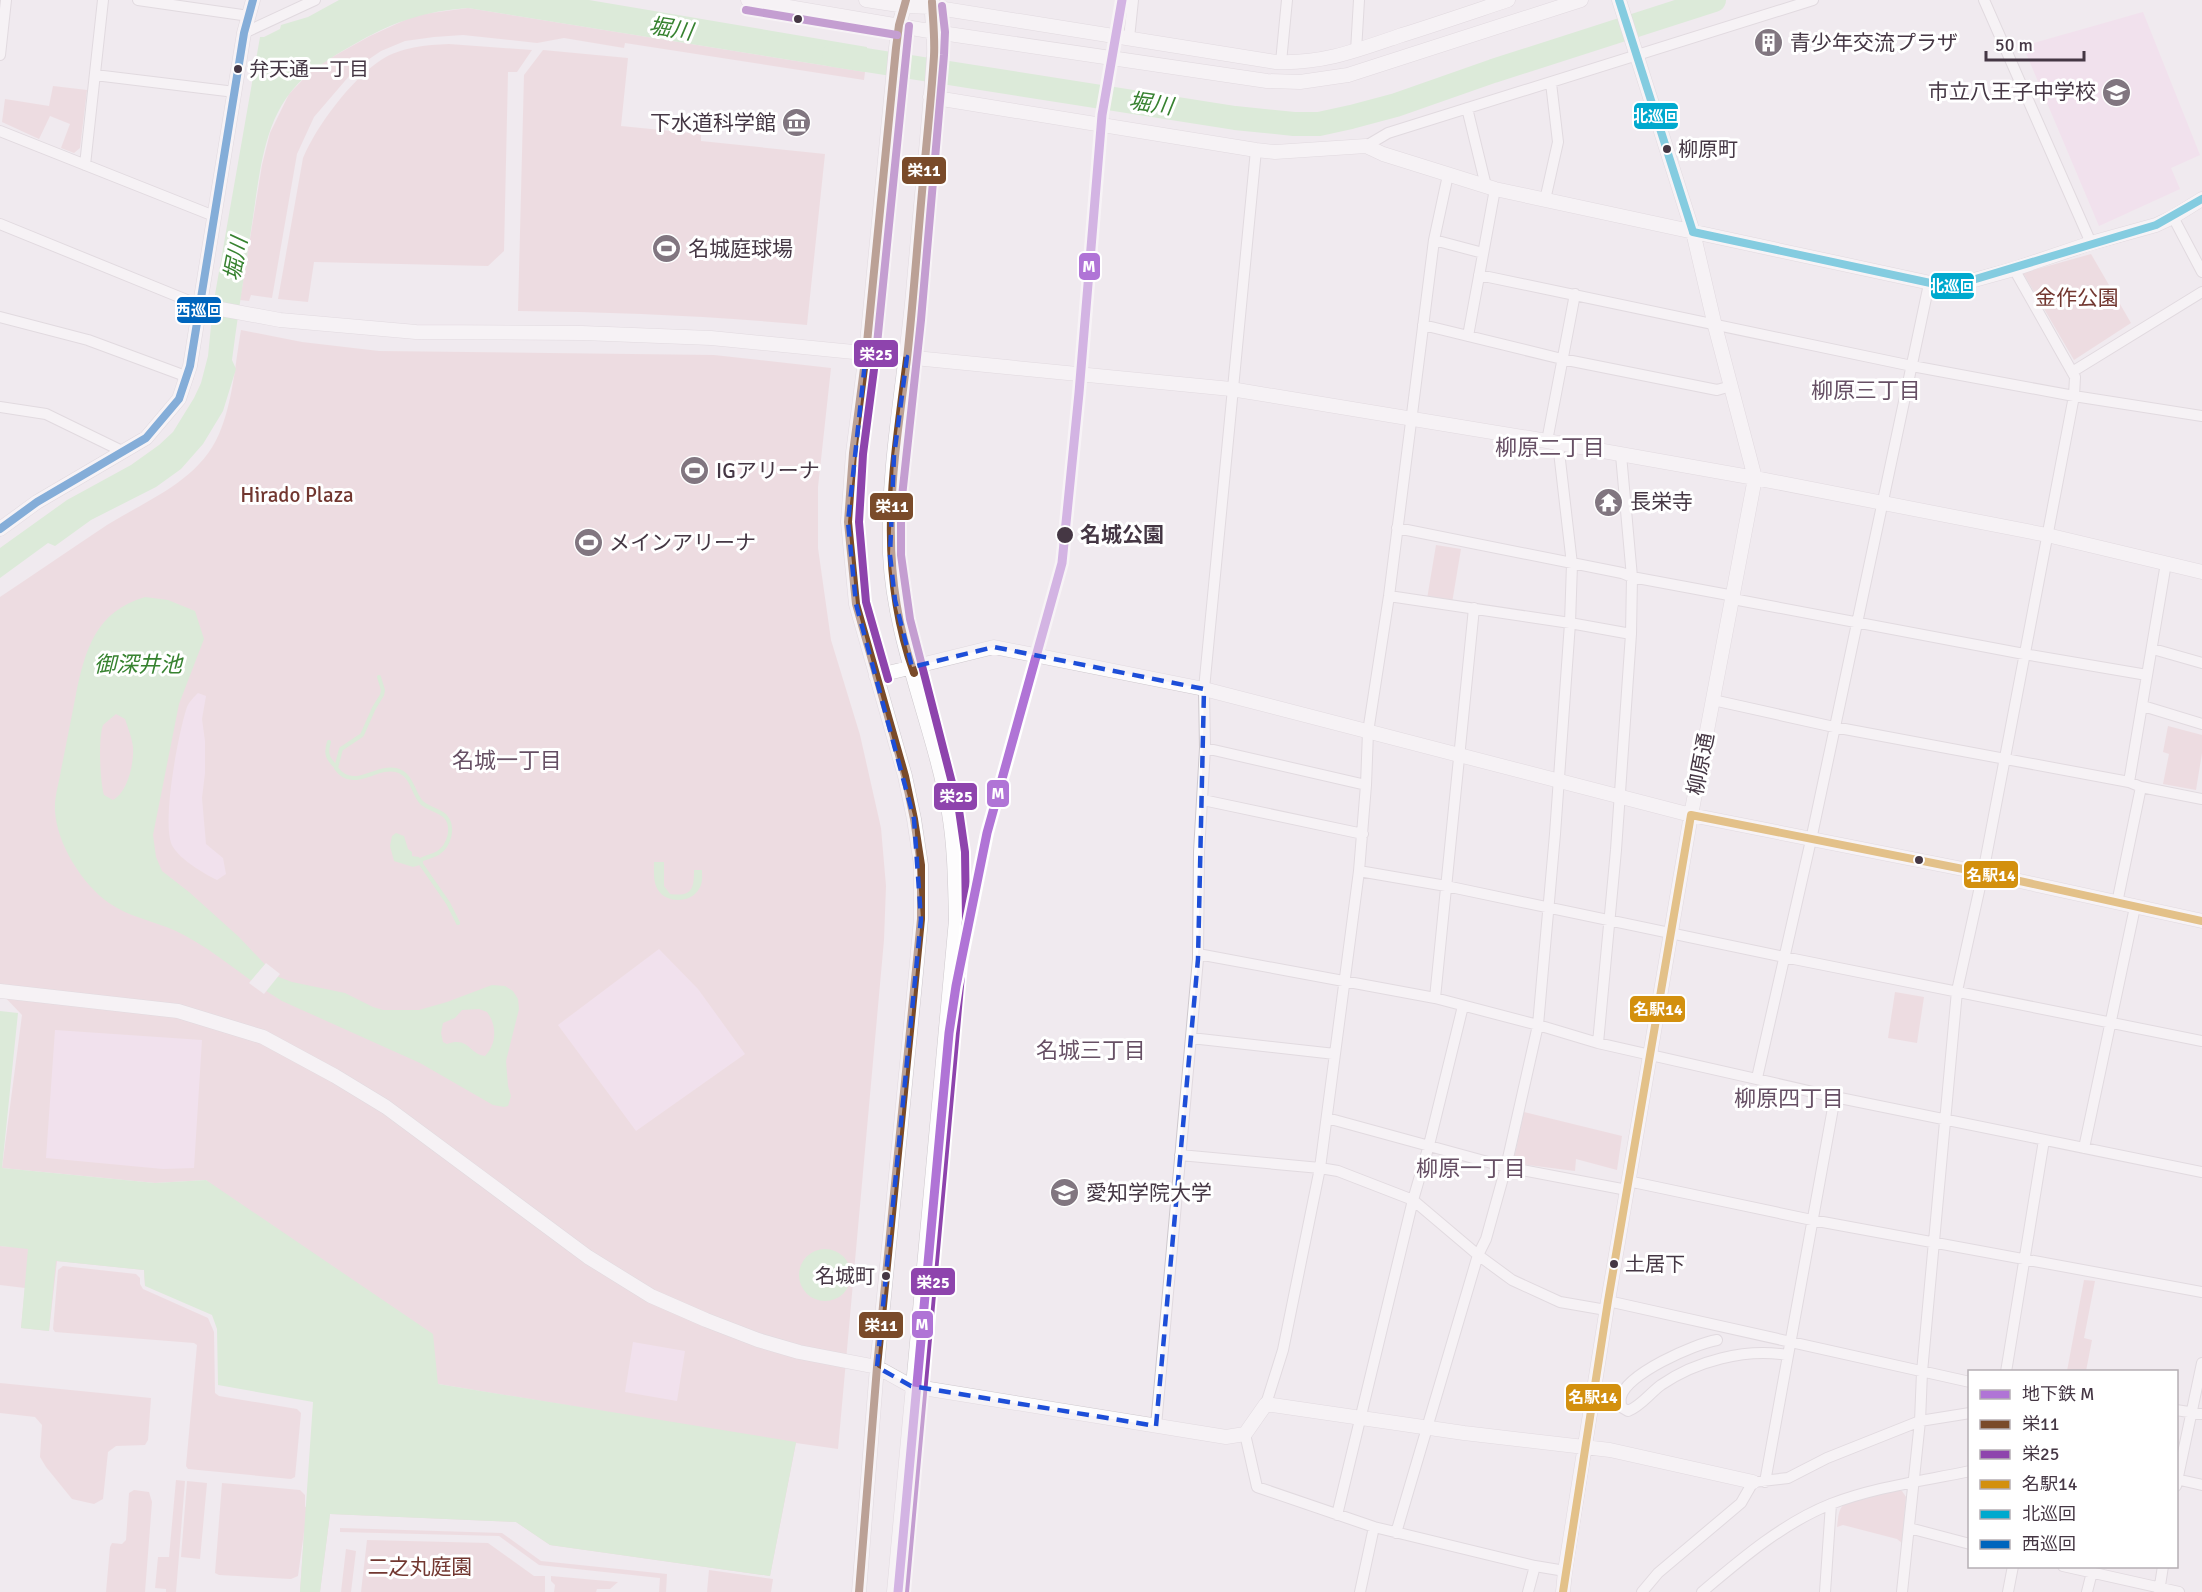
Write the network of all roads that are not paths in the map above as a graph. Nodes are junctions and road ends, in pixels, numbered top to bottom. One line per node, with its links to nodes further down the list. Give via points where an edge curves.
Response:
1 (6, 0): 25 (street)
2 (104, 0): 27 (street)
3 (138, 0): 18 (street)
4 (253, 0): 18 (street)
5 (315, 0): 21 (street)
6 (748, 0): 19 (street)
7 (866, 0): 16 (street)
8 (1133, 0): 22 (street)
9 (1287, 0): 26 (street)
10 (1359, 0): 24 (street)
11 (1508, 0): 24 (street)
12 (1581, 0): 20 (street, via 1348,75 1300,82 1268,81)
13 (1619, 0): 23 (street, 柳原通)
14 (1813, 0): 23 (street)
15 (1984, 0): 45 (street)
16 (905, 3): 17 (street); 19 (street)
17 (932, 4): 20 (street); 22 (street)
18 (249, 16): 21 (street)
19 (899, 25): 20 (street); 58 (street)
20 (935, 32): 30 (street)
21 (244, 33): 29 (street)
22 (1129, 38): 26 (street)
23 (1636, 50): 28 (street); 43 (street, 柳原通)
24 (1356, 51): 26 (street, via 1318,61)
25 (0, 55)
26 (1281, 62)
27 (95, 75): 29 (street); 35 (street)
28 (1551, 83): 31 (street); 39 (street, via 1558,142)
29 (234, 93): 40 (street)
30 (931, 93): 34 (street); 59 (street)
31 (1467, 108): 33 (street, via 1388,133); 37 (street)
32 (0, 131): 35 (street)
33 (1366, 146): 34 (street); 36 (street)
34 (1256, 150): 65 (street)
35 (85, 165): 40 (street)
36 (1448, 175): 37 (street); 44 (street)
37 (1490, 188): 39 (street); 46 (street)
38 (2202, 199): 41 (street)
39 (1545, 200): 43 (street)
40 (214, 216): 53 (street)
41 (2173, 217): 45 (street); 48 (street)
42 (0, 224): 53 (street)
43 (1693, 232): 50 (street); 56 (street, 柳原通)
44 (1434, 240): 46 (street); 55 (street)
45 (2091, 243): 47 (street)
46 (1483, 253): 49 (street)
47 (2014, 269): 50 (street, via 1949,287); 62 (street)
48 (2202, 272)
49 (1479, 275): 52 (street); 57 (street)
50 (1929, 284): 61 (street)
51 (2202, 292): 62 (street)
52 (1575, 294): 56 (street); 60 (street)
53 (205, 306): 58 (street, via 280,320 412,331 650,335); 63 (street)
54 (0, 318): 63 (street, via 88,340)
55 (1423, 324): 57 (street); 69 (street)
56 (1715, 326): 61 (street); 64 (street, 柳原通)
57 (1468, 336): 60 (street)
58 (866, 353): 59 (street); 93 (street, via 848,522 856,604)
59 (907, 357): 65 (street); 91 (street, via 894,456 890,555 895,600)
60 (1562, 359): 64 (street, via 1717,390); 70 (street)
61 (1912, 366): 66 (street); 74 (street)
62 (2072, 372): 66 (street)
63 (188, 376): 71 (street, via 168,415 146,438)
64 (1731, 386): 73 (street, 柳原通)
65 (1231, 389): 69 (street); 94 (street)
66 (2074, 396): 68 (street); 77 (street)
67 (0, 407): 71 (street, via 46,414)
68 (2202, 416)
69 (1410, 418): 70 (street); 75 (street)
70 (1553, 442): 72 (street); 79 (street)
71 (124, 452): 76 (street, via 37,502)
72 (1621, 455): 73 (street); 81 (street)
73 (1755, 478): 74 (street); 83 (street, 柳原通)
74 (1882, 503): 77 (street); 86 (street)
75 (1397, 528): 79 (street); 82 (street)
76 (0, 529)
77 (2047, 535): 78 (street); 89 (street)
78 (2166, 563): 80 (street); 88 (street)
79 (1572, 564): 81 (street); 85 (street)
80 (2202, 572)
81 (1632, 577): 83 (street); 87 (street)
82 (1389, 597): 84 (street); 99 (street)
83 (1734, 597): 86 (street); 95 (street, 柳原通)
84 (1474, 608): 85 (street); 101 (street)
85 (1570, 623): 87 (street); 103 (street)
86 (1857, 623): 89 (street); 98 (street)
87 (1631, 634): 107 (street)
88 (2153, 649): 90 (street); 92 (street)
89 (2024, 654): 92 (street); 102 (street)
90 (2202, 663)
91 (912, 667): 93 (street); 94 (street, via 994,647); 165 (street, via 949,813 956,921)
92 (2147, 675): 96 (street)
93 (876, 676): 161 (street, via 905,776 921,865 921,919)
94 (1204, 689): 99 (street); 100 (street)
95 (1713, 700): 98 (street); 110 (street, 柳原通)
96 (2143, 706): 97 (street); 104 (street)
97 (2202, 724)
98 (1834, 727): 102 (street); 112 (street)
99 (1368, 732): 101 (street); 105 (street)
100 (1204, 748): 105 (street); 109 (street)
101 (1458, 755): 103 (street); 115 (street)
102 (2005, 759): 104 (street); 114 (street)
103 (1558, 781): 107 (street); 118 (street)
104 (2129, 782): 106 (street)
105 (1366, 785): 111 (street)
106 (2141, 787): 108 (street); 116 (street)
107 (1619, 797): 110 (street); 119 (street)
108 (2202, 799)
109 (1203, 800): 111 (street); 122 (street)
110 (1691, 815): 112 (street); 121 (street, 柳原通)
111 (1363, 834): 113 (street)
112 (1812, 840): 114 (street); 123 (street)
113 (1359, 872): 115 (street); 124 (street)
114 (1983, 873): 116 (street); 126 (street)
115 (1446, 886): 118 (street); 127 (street)
116 (2117, 903): 117 (street)
117 (2135, 907): 120 (street); 129 (street)
118 (1549, 908): 119 (street); 130 (street)
119 (1609, 921): 121 (street); 133 (street)
120 (2202, 921)
121 (1671, 934): 123 (street); 135 (street, 柳原通)
122 (1198, 954): 124 (street); 131 (street)
123 (1784, 957): 126 (street); 136 (street)
124 (1345, 980): 127 (street); 134 (street)
125 (0, 991): 161 (street, via 178,1011 263,1037 386,1107 588,1257 651,1296 758,1340)
126 (1957, 991): 129 (street); 139 (street)
127 (1435, 998): 128 (street)
128 (1463, 1006): 130 (street); 141 (street)
129 (2109, 1022): 132 (street); 142 (street)
130 (1538, 1025): 133 (street); 145 (street)
131 (1191, 1038): 134 (street); 143 (street)
132 (2202, 1041)
133 (1598, 1043): 135 (street)
134 (1335, 1054): 138 (street)
135 (1650, 1054): 136 (street); 147 (street, 柳原通)
136 (1757, 1078): 137 (street)
137 (1835, 1097): 139 (street); 149 (street)
138 (1327, 1118): 141 (street); 144 (street)
139 (1946, 1120): 140 (street); 150 (street)
140 (2044, 1140): 142 (street); 152 (street)
141 (1429, 1145): 145 (street); 148 (street)
142 (2084, 1148): 146 (street)
143 (1180, 1155): 144 (street); 172 (street)
144 (1320, 1167): 148 (street); 166 (street, via 1282,1350)
145 (1506, 1167): 147 (street); 151 (street)
146 (2202, 1172)
147 (1628, 1186): 149 (street); 154 (street, 柳原通)
148 (1413, 1200): 151 (street); 170 (street)
149 (1812, 1220): 150 (street); 157 (street)
150 (1935, 1242): 152 (street); 163 (street)
151 (1478, 1255): 154 (street, via 1512,1280 1560,1302); 173 (street)
152 (2025, 1260): 153 (street); 162 (street)
153 (2202, 1292)
154 (1607, 1305): 155 (street); 175 (street, 柳原通)
155 (1719, 1324): 156 (street); 157 (street)
156 (1717, 1340): 159 (street); 159 (street, via 1681,1351 1650,1368 1629,1385 1621,1396 1621,1407 1628,1411 1636,1408 1680,1375)
157 (1790, 1342): 158 (street); 163 (street)
158 (1787, 1355): 159 (street, via 1758,1352); 178 (street)
159 (1724, 1358)
160 (2202, 1363): 169 (street)
161 (877, 1367): 165 (street); 195 (street)
162 (2006, 1370)
163 (1923, 1372): 164 (street); 171 (street)
164 (1968, 1382)
165 (911, 1386): 172 (street); 196 (street)
166 (1266, 1404): 170 (street); 174 (street)
167 (2178, 1410): 169 (street)
168 (1968, 1413): 171 (street)
169 (2197, 1413): 177 (street)
170 (1361, 1417): 173 (street); 183 (street)
171 (1920, 1421): 178 (street, via 1788,1478); 180 (street)
172 (1156, 1426): 174 (street, via 1226,1437)
173 (1427, 1427): 175 (street); 186 (street)
174 (1245, 1434): 183 (street, via 1257,1486)
175 (1585, 1449): 178 (street, via 1610,1450); 192 (street, 柳原通)
176 (1968, 1471): 180 (street)
177 (2178, 1479)
178 (1759, 1482): 200 (street)
179 (2178, 1482): 181 (street)
180 (1912, 1483): 182 (street); 185 (street)
181 (2202, 1485)
182 (1831, 1504): 201 (street, via 1767,1541); 202 (street)
183 (1337, 1515): 184 (street)
184 (1374, 1527): 186 (street); 197 (street)
185 (1909, 1528): 187 (street); 203 (street)
186 (1396, 1533): 188 (street)
187 (1968, 1544)
188 (1535, 1566): 192 (street); 198 (street)
189 (2013, 1568): 204 (street)
190 (2072, 1568): 193 (street)
191 (2163, 1568): 194 (street)
192 (1565, 1571): 199 (street, 柳原通)
193 (2092, 1572): 194 (street); 205 (street)
194 (2159, 1590): 206 (street)
195 (859, 1592)
196 (894, 1592)
197 (1360, 1592)
198 (1528, 1592)
199 (1563, 1592)
200 (1642, 1592)
201 (1702, 1592)
202 (1825, 1592)
203 (1902, 1592)
204 (2008, 1592)
205 (2087, 1592)
206 (2179, 1592)

